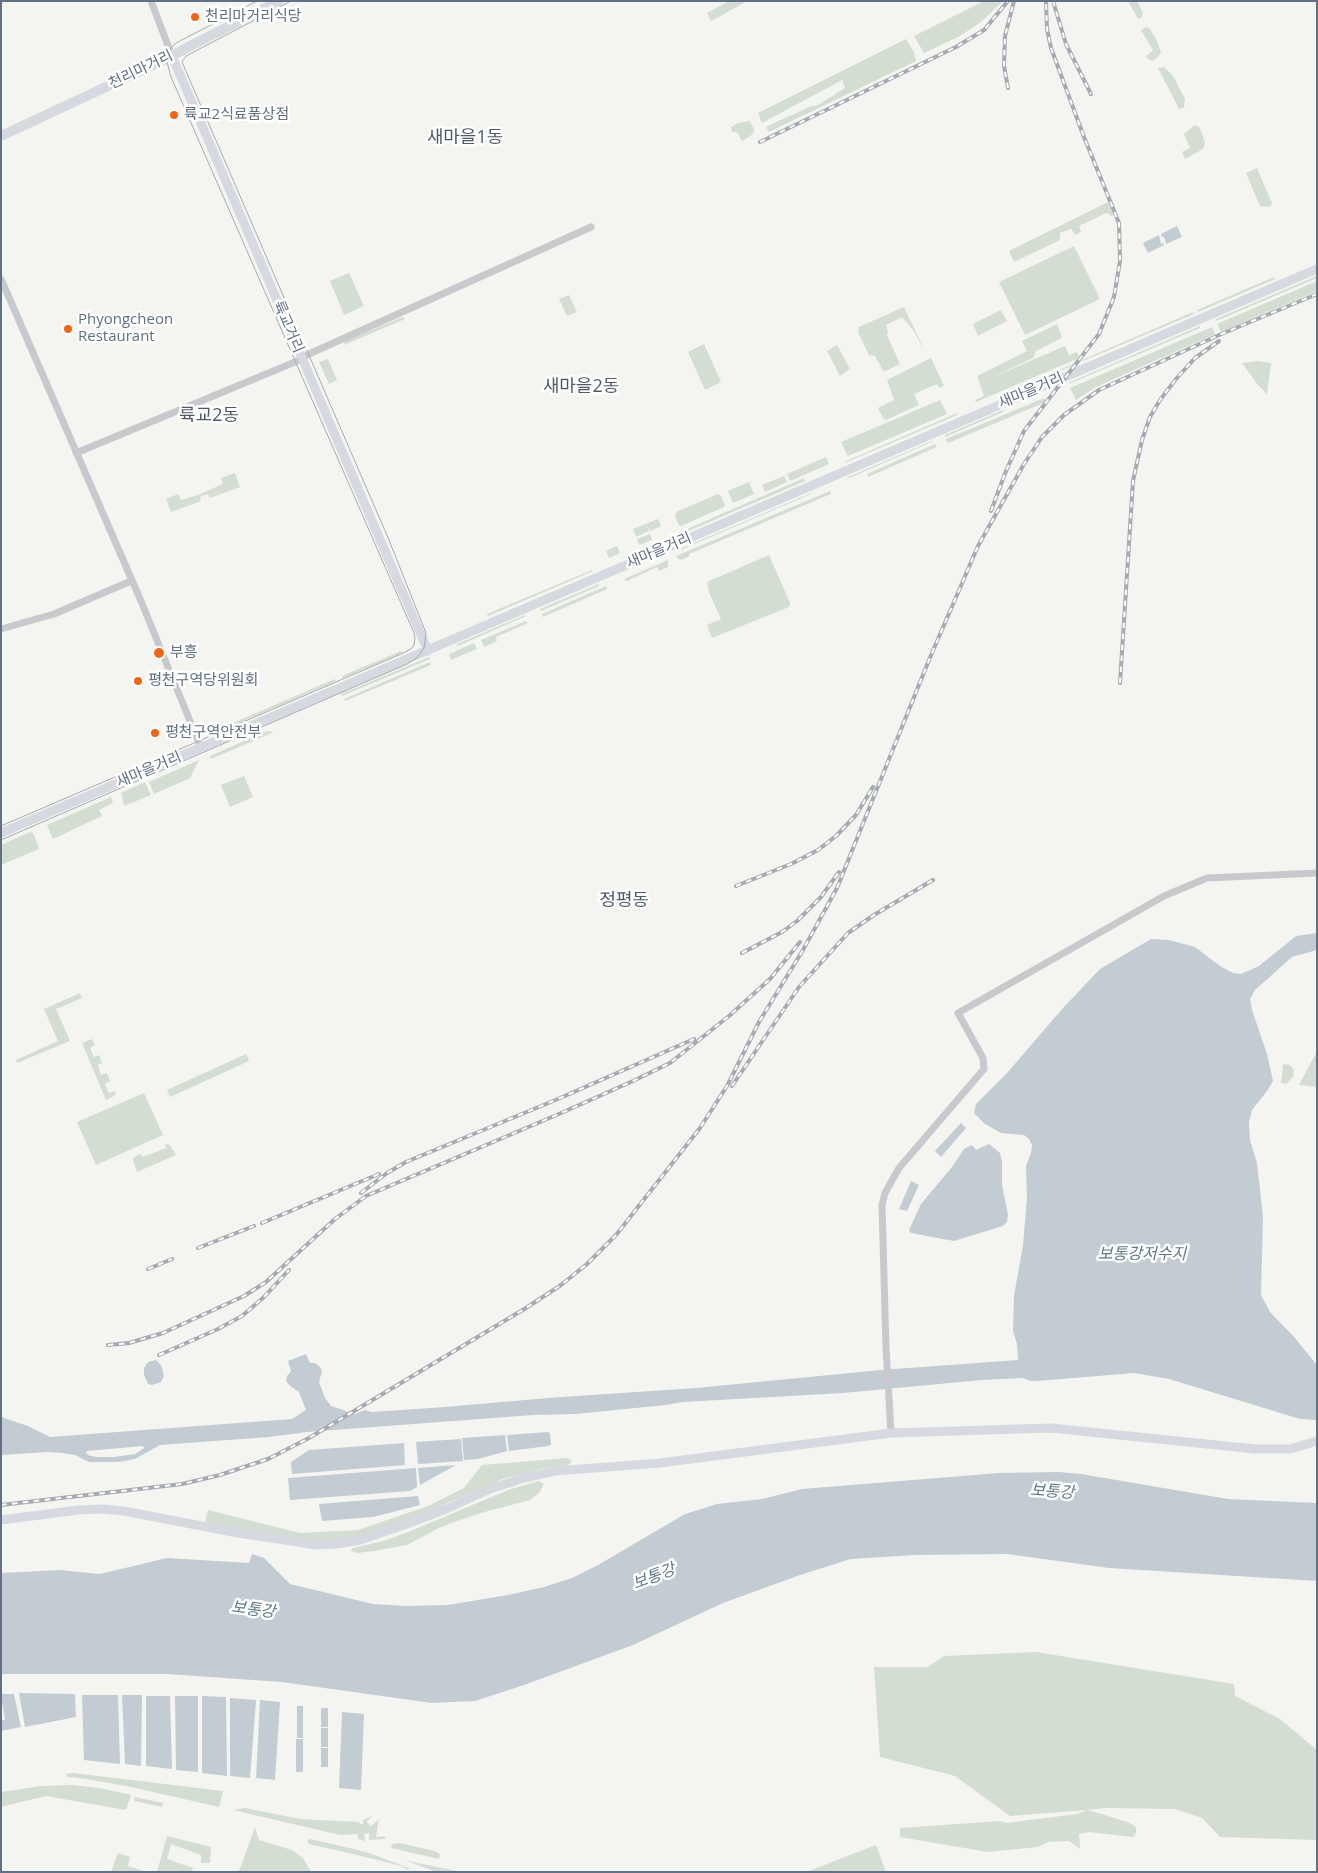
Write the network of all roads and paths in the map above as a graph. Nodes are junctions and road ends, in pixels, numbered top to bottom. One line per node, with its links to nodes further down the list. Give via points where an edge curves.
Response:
1 (151, 1): 3 (street, 륙교거리)
2 (279, 1): 3 (highway, 천리마거리)
3 (172, 56): 4 (highway, 천리마거리); 8 (main road, 륙교거리)
4 (1, 136)
5 (591, 228): 8 (street)
6 (1317, 269): 12 (main road, 새마을거리)
7 (1, 279): 9 (street)
8 (301, 359): 9 (street); 12 (main road, 륙교거리)
9 (76, 453): 10 (street)
10 (131, 581): 11 (street, via 54,614); 13 (street)
11 (1, 629)
12 (428, 651): 13 (main road, 새마을거리)
13 (201, 748): 14 (main road, 새마을거리)
14 (1, 833)
15 (1317, 873): 16 (street, via 1207,878 1164,896 958,1013 983,1058 984,1069 898,1168 885,1193 882,1220)
16 (891, 1433): 17 (main road, via 1051,1428 1255,1449 1290,1448); 18 (main road, via 660,1463 555,1471 490,1489 404,1525 337,1544 315,1545 102,1509)
17 (1317, 1441)
18 (1, 1520)

